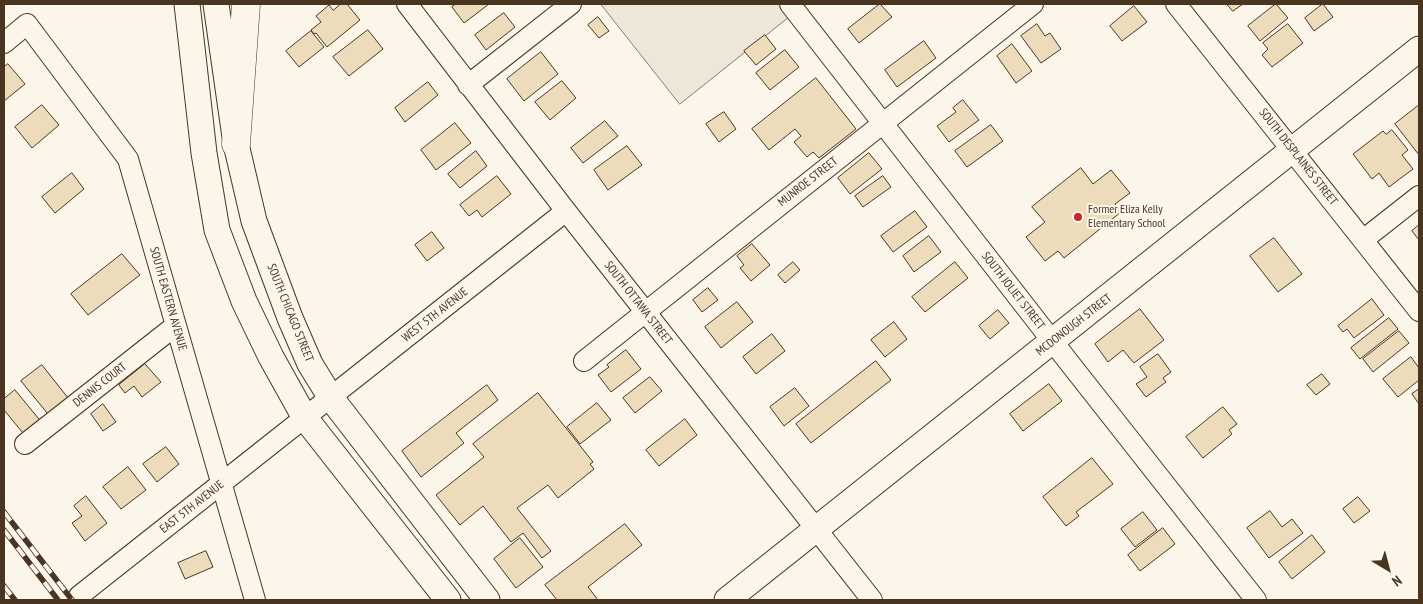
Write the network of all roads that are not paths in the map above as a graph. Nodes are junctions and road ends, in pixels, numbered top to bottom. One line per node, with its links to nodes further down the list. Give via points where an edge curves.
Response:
1 (187, 4): 24 (main road, via 204,153 217,230 244,301)
2 (216, 4): 13 (main road, SOUTH CHICAGO STREET)
3 (246, 4): 13 (highway)
4 (407, 4): 11 (street, SOUTH OTTAWA STREET)
5 (571, 4): 11 (street)
6 (790, 4): 12 (street, SOUTH JOLIET STREET)
7 (1033, 4): 12 (street, MUNROE STREET)
8 (1176, 4): 14 (street, SOUTH DESPLAINES STREET)
9 (4, 43): 20 (street, SOUTH EASTERN AVENUE, via 27,24 128,159)
10 (1419, 49): 14 (main road, MCDONOUGH STREET)
11 (468, 85): 16 (street, SOUTH OTTAWA STREET)
12 (884, 122): 19 (street, MUNROE STREET); 21 (street, SOUTH JOLIET STREET)
13 (236, 144): 23 (main road, SOUTH CHICAGO STREET, via 254,221 290,318 310,364)
14 (1293, 151): 17 (street, SOUTH DESPLAINES STREET); 21 (main road, MCDONOUGH STREET)
15 (1419, 196): 17 (street)
16 (566, 211): 19 (street, SOUTH OTTAWA STREET); 23 (street, WEST 5TH AVENUE)
17 (1363, 240): 18 (street, SOUTH DESPLAINES STREET)
18 (1419, 311)
19 (646, 312): 22 (street, MUNROE STREET); 27 (street, SOUTH OTTAWA STREET)
20 (175, 326): 25 (street, DENNIS COURT); 26 (street, SOUTH EASTERN AVENUE)
21 (1053, 342): 27 (main road, MCDONOUGH STREET); 34 (street, SOUTH JOLIET STREET)
22 (584, 361)
23 (331, 398): 24 (street, WEST 5TH AVENUE); 31 (main road, SOUTH CHICAGO STREET)
24 (305, 418): 26 (street, EAST 5TH AVENUE); 30 (main road)
25 (25, 444)
26 (220, 484): 28 (street, EAST 5TH AVENUE); 29 (street, SOUTH EASTERN AVENUE)
27 (816, 529): 32 (main road, MCDONOUGH STREET); 33 (street, SOUTH OTTAWA STREET)
28 (79, 596)
29 (255, 600)
30 (448, 600)
31 (487, 600)
32 (727, 600)
33 (872, 600)
34 (1256, 600)

